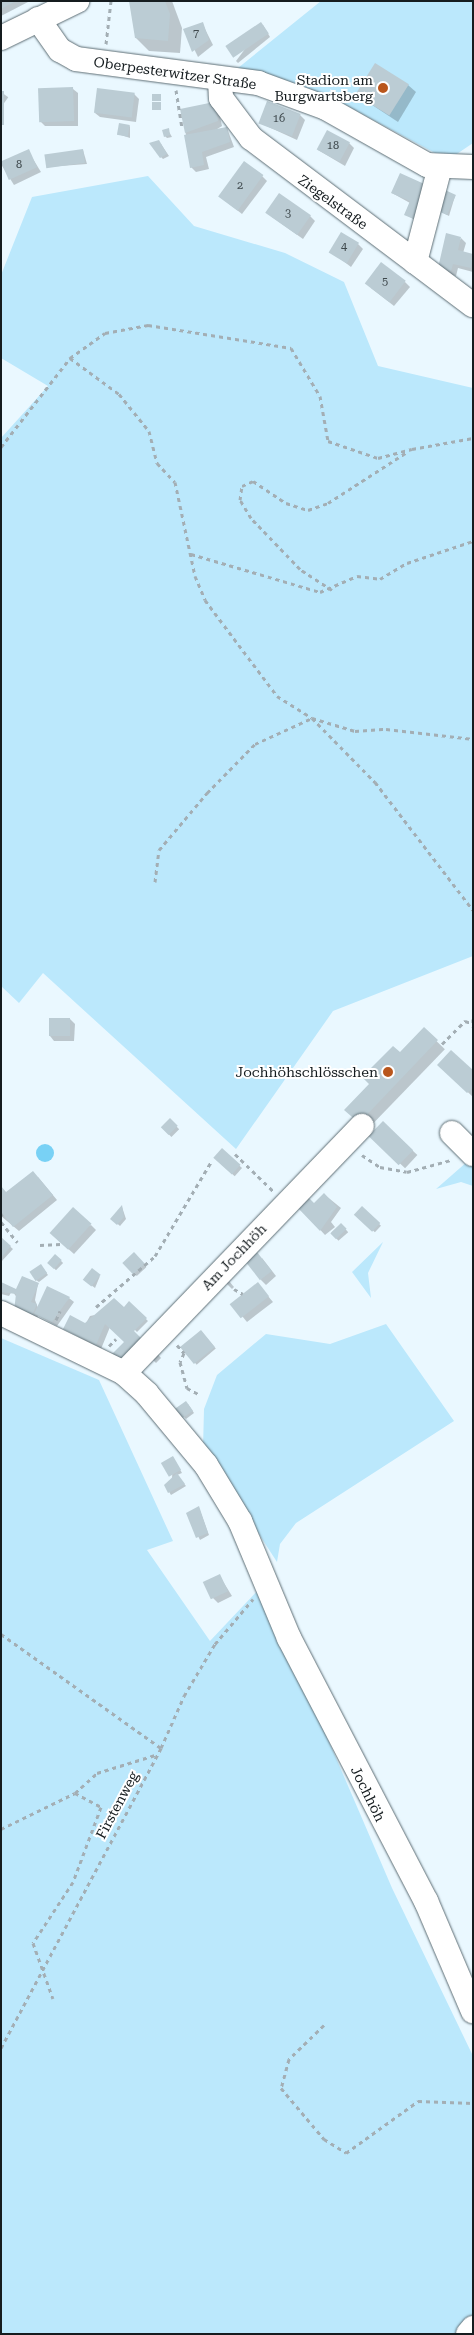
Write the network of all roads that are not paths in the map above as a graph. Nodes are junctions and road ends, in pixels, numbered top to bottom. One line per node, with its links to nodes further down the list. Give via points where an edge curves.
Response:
1 (77, 1): 2 (street)
2 (38, 19): 3 (street); 4 (street, Oberpesterwitzer Straße, via 60,50 76,59)
3 (1, 38)
4 (220, 80): 6 (street, Oberpesterwitzer Straße, via 258,83 301,96 401,153); 7 (street, Ziegelstraße, via 221,98 251,138)
5 (473, 167): 6 (street, Oberpesterwitzer Straße)
6 (440, 168): 7 (street)
7 (415, 262): 8 (street, Ziegelstraße)
8 (473, 305)
9 (354, 1134): 11 (street, Am Jochhöh)
10 (1, 1313): 11 (street)
11 (124, 1373): 12 (street, Jochhöh, via 193,1445 238,1518 289,1638 426,1901)
12 (473, 2010)
13 (473, 2328): 14 (street)
14 (468, 2334)

